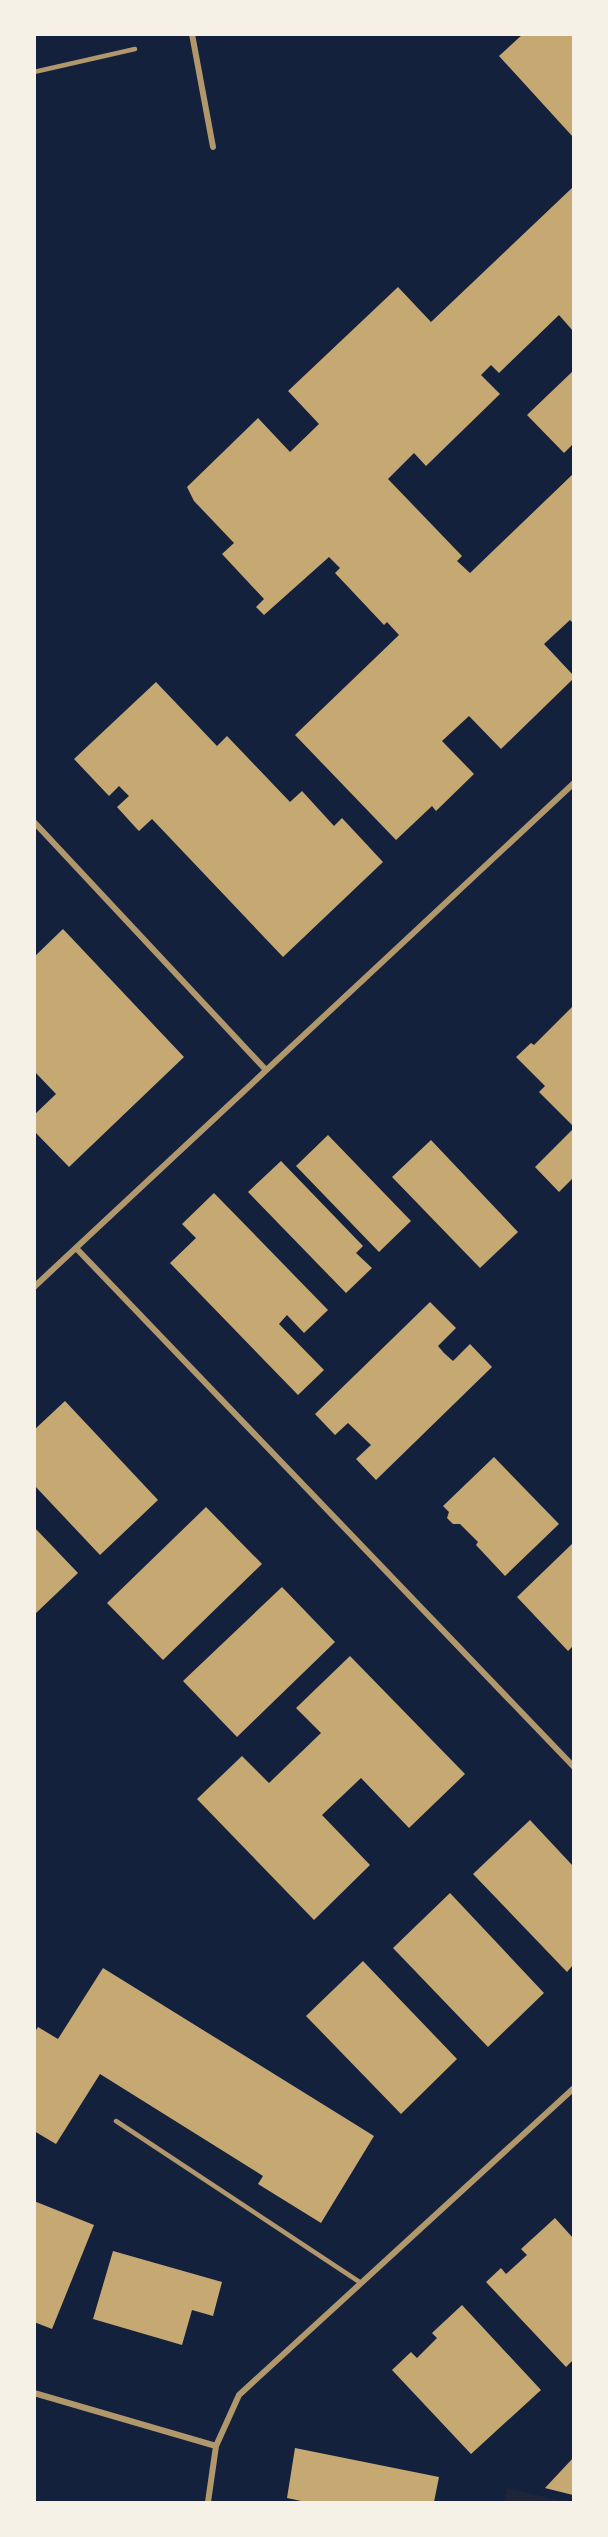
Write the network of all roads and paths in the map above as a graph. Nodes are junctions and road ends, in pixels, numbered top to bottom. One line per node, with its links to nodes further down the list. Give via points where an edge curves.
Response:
1 (192, 34): 4 (street)
2 (135, 50): 3 (lane)
3 (34, 72)
4 (213, 147)
5 (573, 783): 7 (street)
6 (34, 822): 7 (street)
7 (266, 1070): 8 (street)
8 (75, 1248): 9 (street); 10 (street)
9 (34, 1287)
10 (573, 1767)
11 (573, 2088): 13 (street)
12 (116, 2121): 13 (lane)
13 (361, 2283): 15 (street, via 239,2395)
14 (34, 2393): 15 (street)
15 (216, 2446): 16 (street)
16 (208, 2502)

